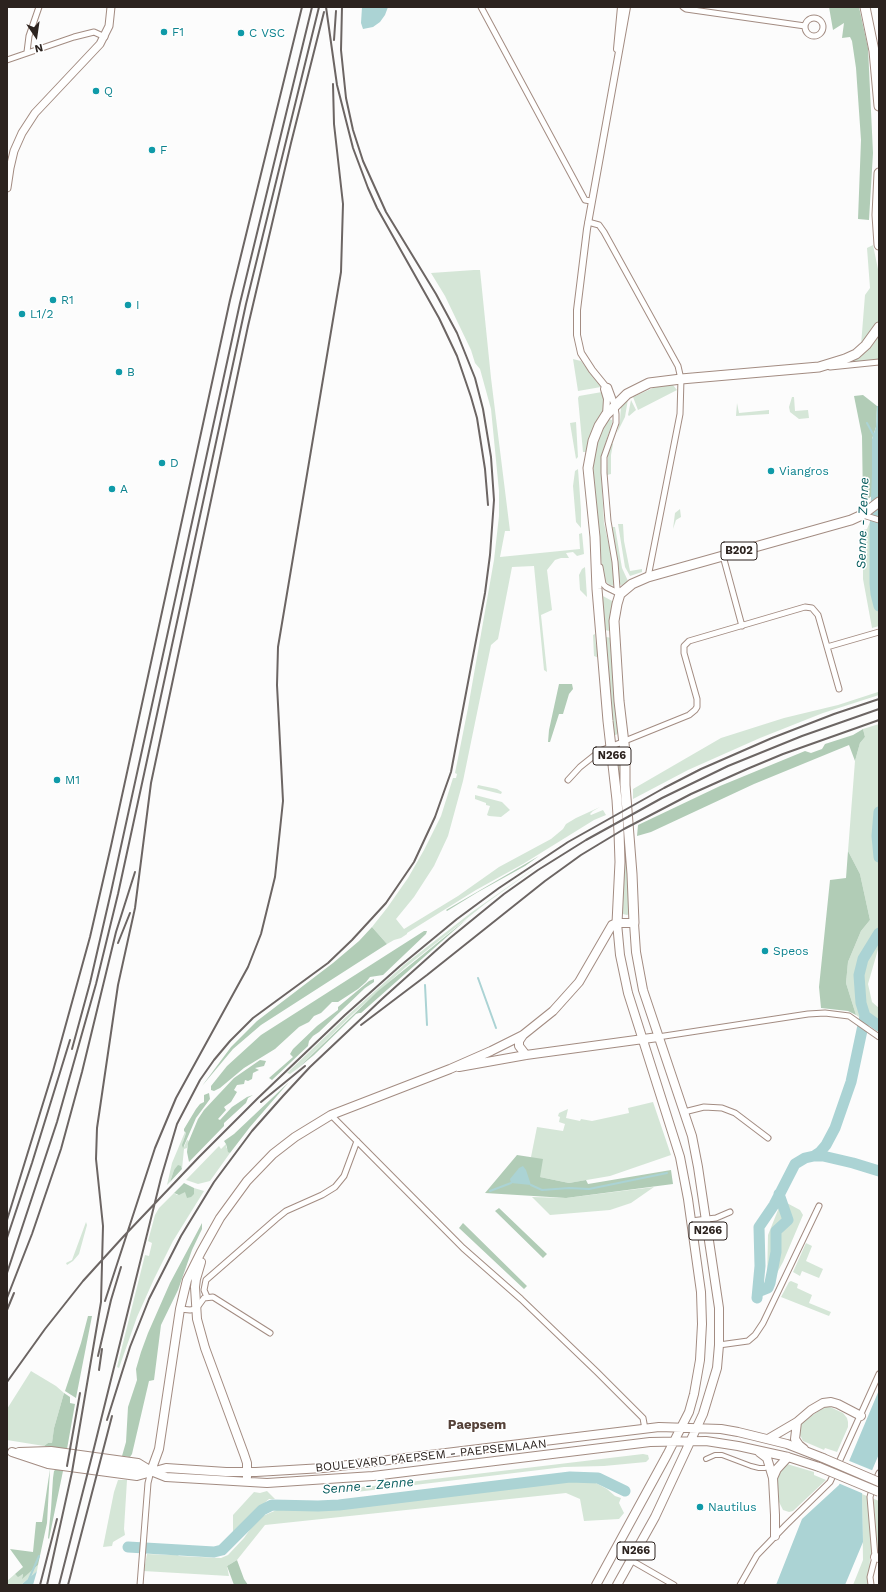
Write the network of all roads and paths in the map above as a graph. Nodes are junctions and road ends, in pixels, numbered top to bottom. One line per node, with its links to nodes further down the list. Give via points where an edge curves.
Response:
1 (39, 7): 10 (street, via 29,36)
2 (111, 7): 9 (main road, via 111,19)
3 (481, 7): 16 (street, via 585,200)
4 (621, 7): 12 (street, N266)
5 (627, 7): 12 (street, N266)
6 (683, 7): 8 (street)
7 (865, 7): 13 (highway, via 874,51)
8 (805, 26)
9 (105, 37): 10 (street, via 94,32); 15 (main road, via 29,121 14,151)
10 (27, 52): 11 (street)
11 (7, 60)
12 (616, 64): 16 (street, N266)
13 (879, 106)
14 (879, 173): 18 (highway)
15 (7, 188)
16 (592, 201): 17 (street, N266)
17 (588, 222): 22 (street, via 599,225 604,232 678,366); 23 (street, N266, via 577,310 577,335 581,353)
18 (879, 244)
19 (879, 327): 21 (highway, via 856,354)
20 (878, 362): 21 (street)
21 (819, 366): 22 (highway)
22 (681, 379): 25 (highway, via 649,383); 33 (street, via 680,414)
23 (605, 386): 24 (street, N266); 27 (street, N266)
24 (611, 392): 25 (street, via 617,395); 26 (street, N266)
25 (627, 394): 26 (highway)
26 (615, 406): 27 (highway); 34 (street, N266, via 616,423 606,452 604,473 608,520 617,588)
27 (606, 415): 31 (highway, N266, via 593,441 588,468)
28 (879, 502): 29 (highway, B202)
29 (862, 515): 30 (street); 32 (highway, B202)
30 (879, 520)
31 (595, 537): 34 (street, N266, via 603,584); 40 (highway, N266)
32 (723, 556): 33 (highway, B202); 35 (street)
33 (648, 577): 34 (highway, B202, via 632,584)
34 (620, 594): 39 (highway, N266, via 614,621)
35 (742, 626): 37 (street, via 805,607 812,608 818,615); 39 (street, via 689,641 684,646 697,699 697,707 693,713)
36 (879, 632): 37 (street)
37 (828, 647): 38 (street)
38 (840, 688)
39 (624, 741): 40 (street); 43 (highway, N266)
40 (611, 747): 41 (street, via 592,757); 42 (highway, N266, via 619,832)
41 (568, 780)
42 (617, 923): 43 (main road); 44 (main road, via 612,925 589,966 568,996); 47 (main road, N266, via 623,975)
43 (634, 923): 45 (main road, N266, via 640,972)
44 (523, 1035): 48 (main road); 49 (main road, via 519,1046)
45 (658, 1037): 46 (street, via 825,1013 849,1016); 47 (main road); 52 (main road, N266)
46 (879, 1037)
47 (642, 1039): 49 (main road); 59 (main road, N266, via 680,1157)
48 (496, 1049): 50 (main road); 51 (main road)
49 (526, 1055): 50 (main road)
50 (501, 1059): 51 (main road)
51 (450, 1069): 53 (main road)
52 (684, 1112): 54 (street, via 704,1107 722,1108 735,1113); 58 (main road, N266, via 692,1136)
53 (331, 1115): 55 (street); 60 (main road, via 295,1137 258,1169 226,1208)
54 (768, 1138)
55 (357, 1141): 61 (street, via 344,1176 335,1187 322,1196 286,1211 276,1219 206,1280 204,1290); 71 (street, via 463,1248 597,1372 643,1418)
56 (820, 1206): 65 (street, via 755,1335 748,1342)
57 (730, 1212): 58 (street)
58 (706, 1220): 59 (street); 65 (main road, N266, via 719,1308)
59 (691, 1221): 69 (main road, N266, via 701,1292 702,1324 700,1360 694,1394)
60 (207, 1243): 62 (main road, via 187,1280); 63 (main road, via 196,1278)
61 (207, 1297): 63 (street, via 201,1300); 64 (street, via 219,1299)
62 (180, 1309): 63 (street); 81 (main road, via 159,1449)
63 (196, 1309): 82 (main road, via 200,1333 244,1454)
64 (270, 1333)
65 (720, 1345): 70 (main road, N266, via 712,1388)
66 (879, 1374): 67 (street)
67 (861, 1416): 68 (main road, via 831,1402 819,1405); 88 (street, via 830,1482)
68 (797, 1422): 72 (main road); 76 (main road, via 795,1439)
69 (681, 1428): 70 (main road, BOULEVARD PAEPSEM - PAEPSEMLAAN); 71 (main road, BOULEVARD PAEPSEM - PAEPSEMLAAN); 73 (main road, N266)
70 (697, 1428): 72 (main road, BOULEVARD PAEPSEM - PAEPSEMLAAN, via 738,1432); 74 (main road, N266)
71 (645, 1429): 82 (main road, BOULEVARD PAEPSEM - PAEPSEMLAAN, via 323,1468)
72 (768, 1439): 76 (main road, BOULEVARD PAEPSEM - PAEPSEMLAAN)
73 (674, 1442): 74 (main road, BOULEVARD PAEPSEM - PAEPSEMLAAN); 85 (main road, BOULEVARD PAEPSEM - PAEPSEMLAAN, via 650,1442 373,1476); 89 (main road, N266)
74 (691, 1442): 75 (main road, BOULEVARD PAEPSEM - PAEPSEMLAAN, via 706,1441); 91 (main road, N266)
75 (755, 1450): 78 (main road, BOULEVARD PAEPSEM - PAEPSEMLAAN); 80 (main road, via 767,1458)
76 (806, 1451): 86 (main road, BOULEVARD PAEPSEM - PAEPSEMLAAN, bridge)
77 (10, 1452): 81 (main road)
78 (788, 1457): 84 (main road); 87 (main road, BOULEVARD PAEPSEM - PAEPSEMLAAN, bridge)
79 (706, 1459): 80 (street, via 722,1455 759,1468)
80 (770, 1466): 84 (main road)
81 (152, 1471): 82 (main road, BOULEVARD PAEPSEM - PAEPSEMLAAN, via 166,1468); 85 (main road, BOULEVARD PAEPSEM - PAEPSEMLAAN, via 166,1477); 92 (street, via 148,1483)
82 (247, 1472): 85 (main road)
83 (879, 1473): 90 (street, via 870,1497)
84 (773, 1478): 88 (main road)
85 (246, 1482)
86 (879, 1482)
87 (879, 1492)
88 (775, 1536): 96 (street, via 757,1555)
89 (615, 1551): 91 (street); 93 (main road, N266)
90 (877, 1557): 97 (street, via 870,1577)
91 (631, 1561): 94 (main road, N266); 95 (street)
92 (140, 1585)
93 (596, 1585)
94 (617, 1585)
95 (674, 1585)
96 (740, 1585)
97 (871, 1585)

